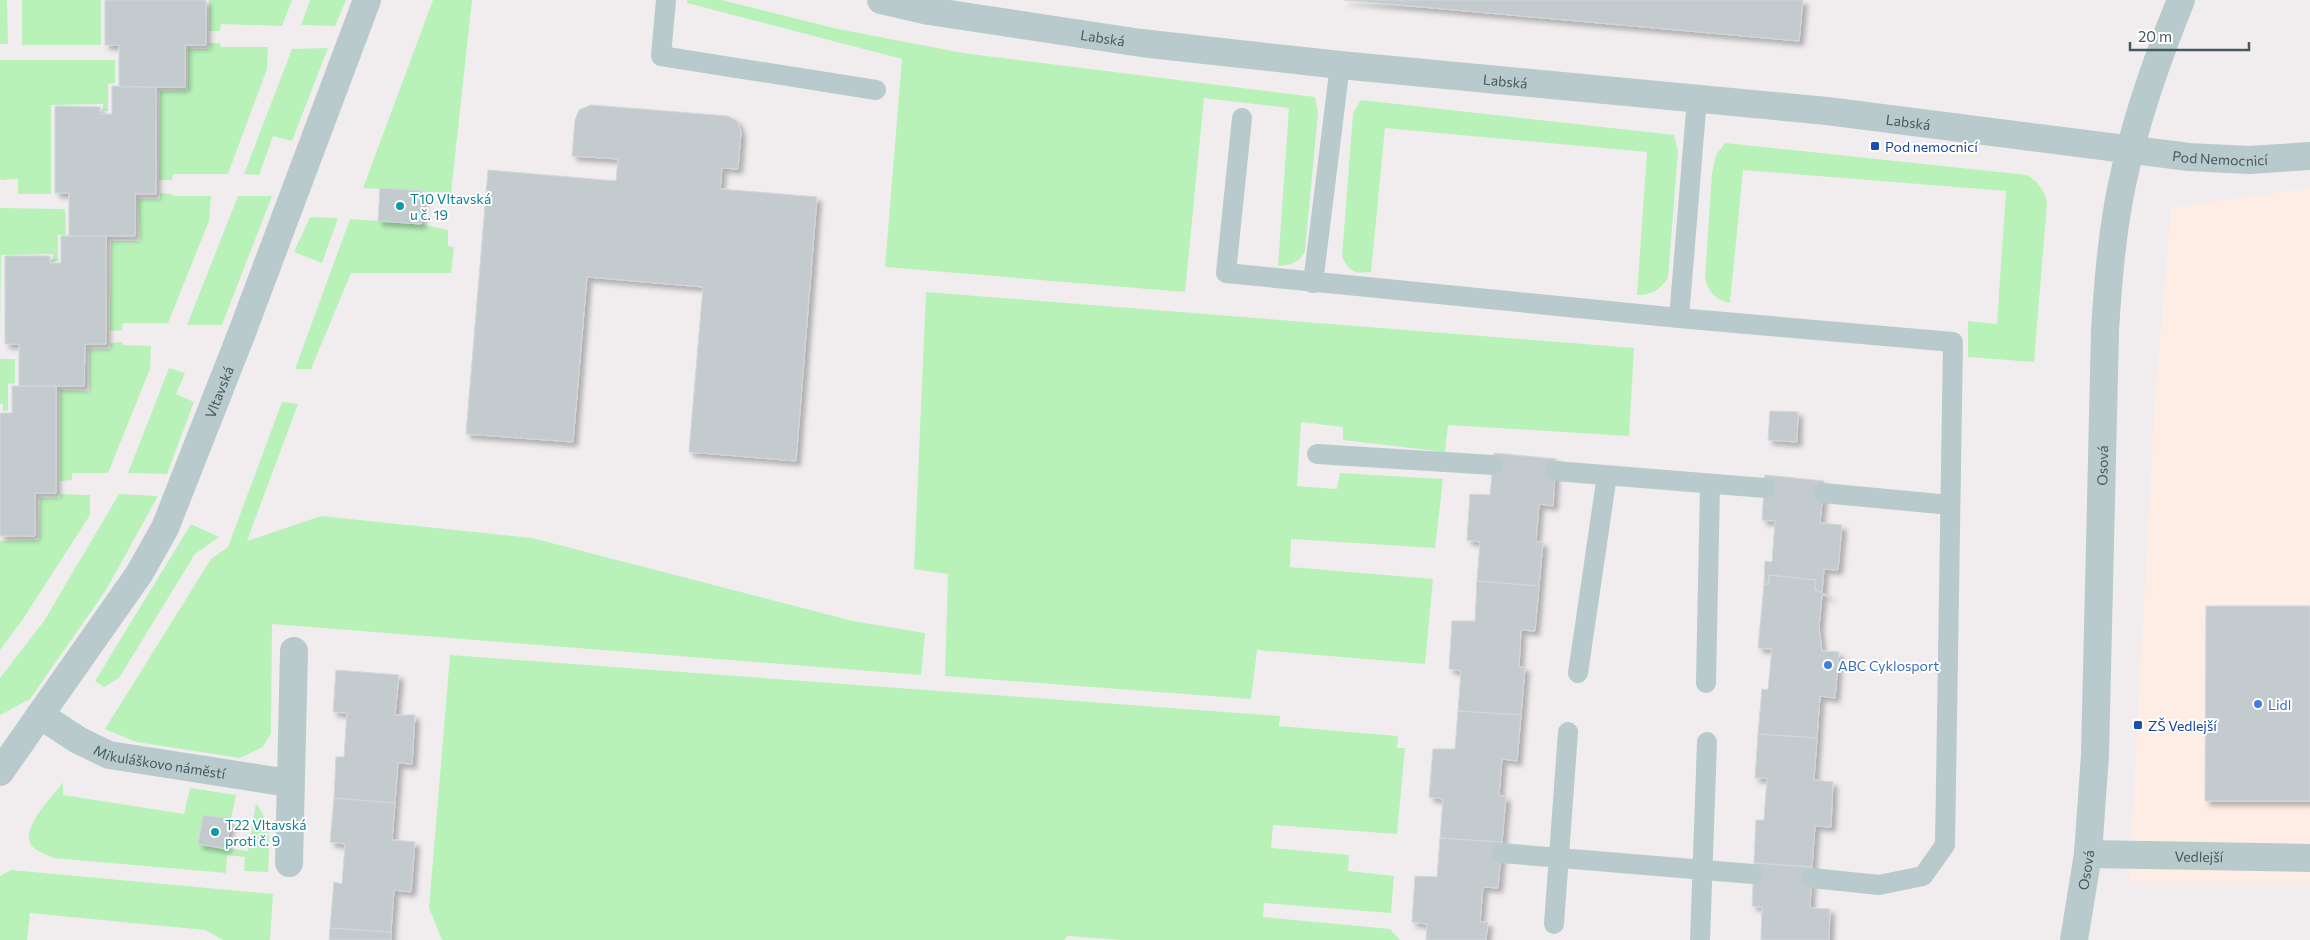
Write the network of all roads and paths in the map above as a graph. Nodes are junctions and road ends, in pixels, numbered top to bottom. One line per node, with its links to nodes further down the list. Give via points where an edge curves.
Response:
1 (367, 0): 24 (street, Vltavská, via 165,528 139,574)
2 (666, 0): 6 (lane, via 661,56)
3 (881, 0): 5 (street, Labská, via 930,11 1141,43)
4 (2181, 0): 9 (street, Osová, via 2147,89)
5 (1340, 65): 7 (street, Labská); 11 (lane)
6 (876, 90)
7 (1697, 98): 9 (street, Labská); 12 (lane)
8 (1242, 118): 11 (lane, via 1226,273)
9 (2131, 149): 10 (street, Pod Nemocnicí, via 2189,157 2249,160); 30 (street, Osová, via 2122,182 2109,269 2105,331 2095,755)
10 (2310, 156)
11 (1313, 283): 12 (lane)
12 (1679, 318): 20 (lane, via 1954,342)
13 (1317, 454): 14 (lane)
14 (1493, 465)
15 (1555, 471): 16 (lane)
16 (1607, 475): 17 (lane); 22 (lane)
17 (1710, 484): 18 (lane); 23 (lane)
18 (1765, 488)
19 (1823, 493): 20 (lane)
20 (1950, 505): 36 (lane, via 1945,846 1923,876 1879,885)
21 (294, 651): 28 (street)
22 (1578, 673)
23 (1706, 683)
24 (40, 715): 27 (street, Vltavská); 28 (street, Mikuláškovo náměstí, via 78,740 109,755)
25 (1568, 732): 31 (lane)
26 (1707, 742): 34 (lane)
27 (4, 758)
28 (289, 783): 33 (street)
29 (1501, 853): 31 (lane)
30 (2088, 854): 32 (street, Vedlejší); 39 (street, Osová)
31 (1560, 858): 34 (lane); 37 (lane)
32 (2310, 858)
33 (289, 863)
34 (1702, 870): 35 (lane); 38 (lane)
35 (1753, 874)
36 (1812, 878)
37 (1554, 924)
38 (1700, 940)
39 (2074, 940)

